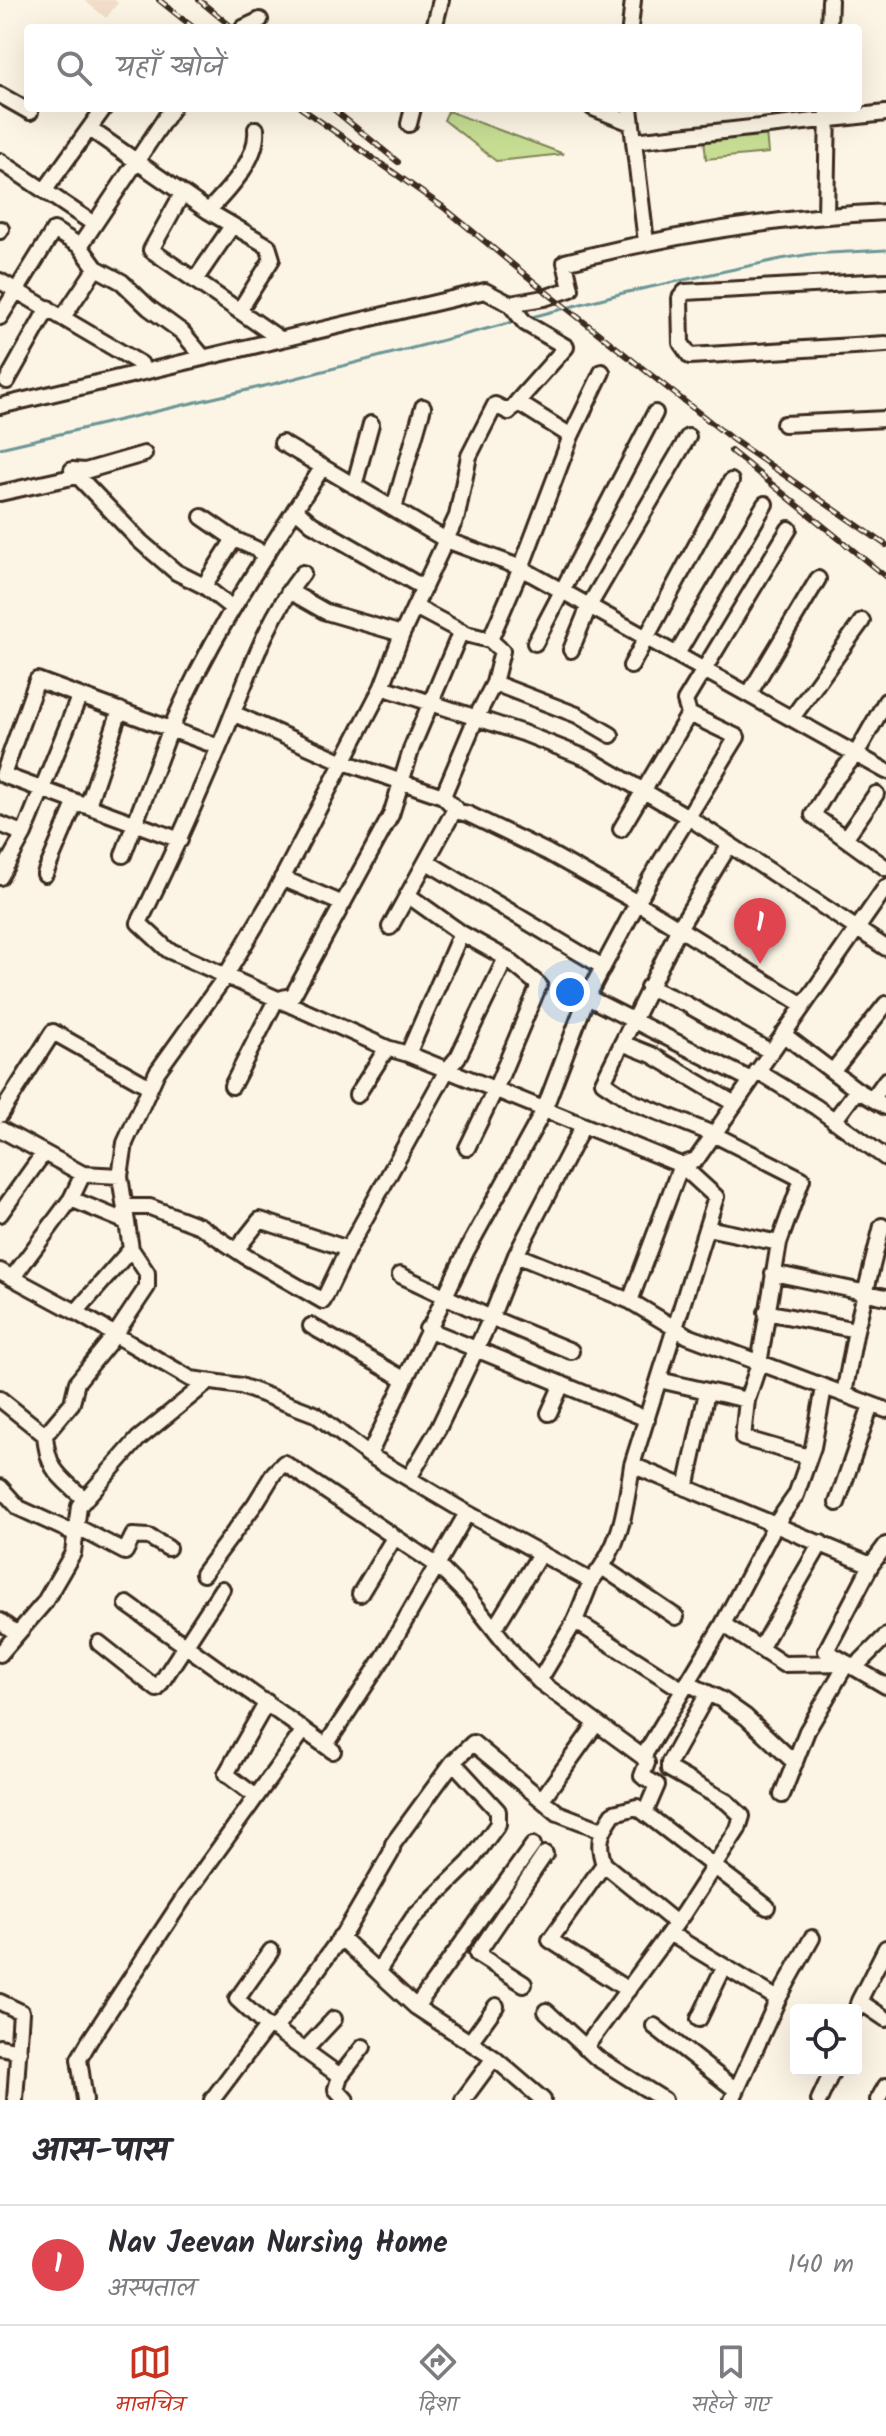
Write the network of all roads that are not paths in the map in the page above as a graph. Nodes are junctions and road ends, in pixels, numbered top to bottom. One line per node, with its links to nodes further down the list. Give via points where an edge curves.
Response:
1 (441, 0): 6 (street)
2 (633, 0): 7 (street)
3 (830, 0): 8 (street)
4 (260, 20): 5 (street)
5 (252, 24)
6 (435, 24)
7 (630, 24)
8 (829, 24)
9 (0, 95): 10 (street)
10 (24, 109)
11 (101, 112): 18 (street)
12 (169, 112): 22 (street)
13 (412, 112): 17 (street)
14 (886, 113): 15 (street)
15 (828, 114): 20 (street); 27 (street)
16 (631, 115): 20 (street)
17 (409, 124)
18 (90, 129): 22 (street); 23 (street)
19 (256, 129): 25 (street, via 250,155)
20 (634, 141): 30 (street)
21 (0, 161): 23 (street)
22 (137, 161): 24 (street); 28 (street)
23 (45, 190): 28 (street)
24 (182, 194): 25 (street); 33 (street, via 151,250)
25 (208, 211): 29 (street)
26 (886, 212): 27 (street)
27 (826, 215): 30 (street)
28 (94, 224): 31 (street)
29 (232, 226): 33 (street); 39 (street, via 272,253)
30 (646, 242): 37 (street, via 565,262 571,289)
31 (80, 246): 32 (street); 36 (street, via 54,230)
32 (96, 268): 41 (street); 44 (street, via 122,282 182,332)
33 (195, 280): 39 (street)
34 (0, 281): 36 (street)
35 (886, 281): 43 (street, via 685,292 680,298 681,343 690,356)
36 (17, 290): 38 (street); 40 (street)
37 (510, 304): 42 (street, via 485,291); 48 (street, via 525,323 566,347)
38 (48, 308): 41 (street); 47 (street)
39 (239, 311): 42 (street)
40 (0, 317)
41 (63, 317): 45 (street)
42 (280, 339): 44 (street)
43 (886, 344)
44 (203, 357): 49 (street)
45 (141, 364)
46 (602, 372): 55 (street)
47 (7, 381)
48 (517, 402): 55 (street); 70 (street, via 509,412 495,405 469,456 457,516)
49 (0, 406)
50 (423, 407): 65 (street)
51 (655, 413): 77 (street)
52 (886, 419): 54 (street)
53 (371, 424): 62 (street)
54 (784, 424)
55 (571, 436): 72 (street)
56 (688, 437): 79 (street)
57 (282, 443): 59 (street)
58 (144, 454): 60 (street)
59 (322, 468): 62 (street); 66 (street)
60 (72, 470): 63 (street, via 77,476); 75 (street, via 141,542 176,572)
61 (731, 481): 85 (street)
62 (354, 486): 65 (street)
63 (0, 493)
64 (765, 504): 89 (street)
65 (394, 508): 70 (street)
66 (295, 509): 71 (street); 76 (street)
67 (202, 517): 69 (street)
68 (789, 529): 91 (street)
69 (234, 539): 71 (street); 75 (street)
70 (446, 540): 72 (street); 76 (street)
71 (264, 557): 81 (street)
72 (521, 568): 77 (street); 86 (street)
73 (303, 573): 78 (street)
74 (818, 579): 94 (street)
75 (204, 586): 81 (street)
76 (424, 588): 80 (street)
77 (560, 590): 79 (street); 87 (street)
78 (289, 591): 84 (street, via 326,612); 105 (street)
79 (589, 606): 85 (street); 88 (street)
80 (415, 607): 83 (street); 84 (street)
81 (232, 608): 103 (street)
82 (862, 621): 102 (street)
83 (461, 631): 86 (street); 97 (street)
84 (402, 634): 93 (street)
85 (646, 637): 89 (street); 90 (street)
86 (490, 640): 92 (street, via 502,651)
87 (535, 643)
88 (571, 650)
89 (677, 654): 91 (street)
90 (631, 666)
91 (706, 670): 94 (street); 99 (street, via 685,701)
92 (494, 683): 101 (street); 104 (street, via 577,715)
93 (382, 687): 97 (street); 107 (street)
94 (749, 694): 102 (street)
95 (79, 697): 98 (street); 110 (street); 110 (street, via 37,680 3,775)
96 (886, 701): 106 (street)
97 (432, 703): 101 (street); 109 (street)
98 (120, 710): 103 (street); 114 (street, via 90,799)
99 (689, 714): 111 (street); 116 (street, via 737,737)
100 (237, 715): 107 (street)
101 (476, 718): 111 (street, via 589,759); 113 (street)
102 (792, 718): 106 (street)
103 (170, 730): 105 (street); 117 (street)
104 (611, 735)
105 (219, 747): 122 (street)
106 (856, 754): 108 (street); 121 (street, via 813,815)
107 (341, 761): 109 (street); 129 (street)
108 (886, 771)
109 (402, 782): 113 (street); 133 (street, via 391,815)
110 (41, 788): 114 (street); 120 (street)
111 (643, 791): 116 (street); 119 (street)
112 (876, 794): 121 (street)
113 (443, 796): 115 (street)
114 (81, 804): 117 (street); 127 (street, via 74,806)
115 (455, 809): 125 (street); 132 (street)
116 (688, 817): 123 (street); 132 (street)
117 (134, 823): 122 (street); 124 (street)
118 (0, 824): 120 (street)
119 (621, 829)
120 (24, 834): 128 (street)
121 (846, 837): 126 (street)
122 (180, 840): 141 (street, via 139,923 168,950)
123 (730, 844): 135 (street); 136 (street)
124 (123, 855)
125 (427, 862): 131 (street); 140 (street)
126 (886, 868)
127 (45, 874)
128 (0, 877)
129 (282, 878): 133 (street); 141 (street)
130 (886, 887): 135 (street)
131 (409, 896): 134 (street); 137 (street)
132 (638, 903): 136 (street); 140 (street)
133 (343, 904): 144 (street, via 293,995)
134 (390, 927)
135 (857, 929): 138 (street); 146 (street)
136 (678, 930): 142 (street); 146 (street)
137 (461, 933): 139 (street); 152 (street)
138 (886, 948)
139 (506, 958): 153 (street); 159 (street, via 539,985)
140 (603, 967): 143 (street)
141 (225, 977): 144 (street); 158 (street)
142 (648, 987): 147 (street); 151 (street)
143 (587, 997): 147 (street); 165 (street)
144 (276, 1000): 150 (street); 157 (street)
145 (886, 1004): 154 (street)
146 (803, 1005): 148 (street)
147 (632, 1021): 149 (street); 155 (street)
148 (783, 1034): 151 (street); 154 (street)
149 (622, 1043): 164 (street); 169 (street, via 603,1082 633,1102)
150 (387, 1048): 152 (street); 161 (street)
151 (771, 1052): 155 (street)
152 (408, 1054): 153 (street)
153 (447, 1070): 159 (street); 184 (street)
154 (833, 1071): 160 (street)
155 (754, 1076): 164 (street); 166 (street)
156 (886, 1080): 162 (street)
157 (232, 1086)
158 (150, 1087): 163 (street, via 53,1032); 175 (street, via 125,1143)
159 (495, 1090): 165 (street); 170 (street)
160 (857, 1090): 162 (street); 166 (street)
161 (357, 1095)
162 (880, 1103)
163 (3, 1104)
164 (735, 1104): 169 (street)
165 (544, 1110): 167 (street); 190 (street)
166 (834, 1121): 172 (street)
167 (583, 1126): 173 (street); 185 (street)
168 (0, 1129): 171 (street)
169 (713, 1134): 173 (street, via 696,1160); 181 (street, via 802,1179)
170 (467, 1148)
171 (43, 1154): 174 (street); 177 (street)
172 (886, 1158)
173 (681, 1165): 180 (street, via 716,1197); 192 (street)
174 (83, 1174): 175 (street); 176 (street)
175 (120, 1176): 178 (street)
176 (71, 1199): 178 (street); 187 (street)
177 (0, 1214)
178 (126, 1214): 182 (street); 183 (street, via 150,1207 200,1226)
179 (882, 1226): 189 (street)
180 (707, 1228): 181 (street); 197 (street)
181 (779, 1243): 186 (street)
182 (131, 1249): 193 (street); 200 (street, via 147,1273 147,1287)
183 (237, 1249): 184 (street, via 260,1220); 184 (street, via 323,1301)
184 (348, 1249)
185 (516, 1255): 192 (street); 195 (street)
186 (773, 1273): 189 (street); 194 (street)
187 (6, 1274): 193 (street)
188 (400, 1275): 190 (street)
189 (866, 1292): 191 (street); 199 (street)
190 (444, 1296): 195 (street); 198 (street)
191 (886, 1297)
192 (630, 1301): 197 (street)
193 (76, 1312): 200 (street)
194 (766, 1312): 199 (street); 203 (street)
195 (491, 1318): 201 (street); 202 (street)
196 (311, 1326): 204 (street)
197 (676, 1328): 203 (street); 205 (street)
198 (427, 1329): 201 (street); 204 (street)
199 (856, 1330): 210 (street)
200 (115, 1335): 206 (street, via 191,1379); 217 (street, via 77,1382 72,1403)
201 (476, 1349): 207 (street); 221 (street)
202 (571, 1351)
203 (759, 1364): 208 (street); 212 (street)
204 (404, 1379): 218 (street)
205 (659, 1380): 209 (street); 216 (street)
206 (208, 1382): 218 (street, via 241,1386 315,1414); 224 (street, via 138,1439)
207 (562, 1384): 215 (street); 216 (street)
208 (824, 1388): 210 (street); 219 (street)
209 (707, 1392): 212 (street); 223 (street)
210 (844, 1394): 213 (street)
211 (0, 1399): 217 (street)
212 (747, 1400): 219 (street, via 744,1440)
213 (871, 1405): 214 (street); 225 (street)
214 (886, 1410)
215 (549, 1413)
216 (647, 1419): 220 (street)
217 (45, 1435): 224 (street, via 51,1468)
218 (369, 1455): 221 (street)
219 (809, 1457): 227 (street, via 796,1495)
220 (632, 1465): 223 (street); 236 (street, via 623,1520)
221 (409, 1478): 226 (street)
222 (0, 1487): 228 (street, via 19,1508)
223 (686, 1488): 227 (street)
224 (85, 1500): 228 (street, via 79,1506)
225 (837, 1503)
226 (467, 1513): 233 (street); 235 (street)
227 (775, 1525): 230 (street); 245 (street)
228 (76, 1530): 232 (street, via 125,1552 133,1536 143,1535); 247 (street, via 73,1553 44,1603)
229 (394, 1538): 235 (street); 237 (street, via 284,1463); 240 (street)
230 (821, 1543): 234 (street); 251 (street)
231 (886, 1545): 234 (street)
232 (168, 1548)
233 (540, 1554): 238 (street); 246 (street)
234 (871, 1565): 253 (street, via 826,1651)
235 (438, 1566): 246 (street); 260 (street, via 330,1748)
236 (602, 1567): 238 (street); 242 (street)
237 (203, 1574)
238 (591, 1581): 244 (street)
239 (222, 1589): 250 (street)
240 (360, 1594)
241 (127, 1604): 250 (street)
242 (676, 1617)
243 (0, 1621): 247 (street)
244 (575, 1621): 254 (street); 255 (street)
245 (723, 1624): 251 (street); 255 (street)
246 (494, 1629): 254 (street)
247 (17, 1634): 252 (street)
248 (886, 1636): 253 (street)
249 (99, 1643): 250 (street, via 157,1689)
250 (185, 1643): 258 (street)
251 (761, 1647): 253 (street, via 783,1664)
252 (0, 1654)
253 (851, 1666): 256 (street); 263 (street, via 807,1731)
254 (539, 1681): 259 (street)
255 (685, 1686): 257 (street); 261 (street)
256 (886, 1686)
257 (708, 1693): 263 (street, via 746,1717); 270 (street, via 669,1769 742,1816)
258 (267, 1702): 260 (street); 265 (street, via 226,1774)
259 (596, 1724): 261 (street); 266 (street)
260 (304, 1730): 265 (street)
261 (643, 1757): 267 (street, via 647,1763 642,1776 657,1785)
262 (453, 1762): 266 (street, via 473,1743); 273 (street, via 393,1844); 280 (street, via 498,1811 498,1824 470,1862 413,1918)
263 (795, 1763): 264 (street)
264 (782, 1795)
265 (255, 1796): 307 (street, via 79,2059)
266 (542, 1799): 268 (street, via 558,1813)
267 (645, 1813): 268 (street, via 637,1807 614,1813); 270 (street)
268 (602, 1830): 269 (street, via 597,1847)
269 (604, 1864): 272 (street); 282 (street, via 550,1940)
270 (715, 1867): 271 (street); 272 (street)
271 (767, 1907)
272 (673, 1928): 279 (street); 282 (street)
273 (340, 1937): 280 (street); 294 (street)
274 (812, 1938): 283 (street)
275 (461, 1943): 278 (street); 278 (street, via 539,1849); 287 (street)
276 (886, 1948): 285 (street)
277 (271, 1951): 294 (street, via 237,1999)
278 (477, 1954): 281 (street)
279 (724, 1967): 283 (street); 291 (street)
280 (378, 1971): 287 (street)
281 (524, 1984)
282 (628, 1990): 298 (street)
283 (778, 1999): 305 (street)
284 (0, 2002): 299 (street, via 21,2012)
285 (859, 2004)
286 (496, 2006): 295 (street)
287 (416, 2007): 295 (street)
288 (862, 2008): 292 (street)
289 (546, 2011): 298 (street)
290 (334, 2019): 300 (street)
291 (699, 2019)
292 (886, 2019)
293 (654, 2026): 305 (street)
294 (271, 2028): 300 (street); 308 (street)
295 (470, 2042): 301 (street)
296 (0, 2047): 299 (street)
297 (363, 2047): 302 (street)
298 (585, 2048): 312 (street)
299 (19, 2051): 306 (street)
300 (304, 2051): 302 (street)
301 (494, 2058): 310 (street); 311 (street)
302 (340, 2076): 309 (street, via 336,2089)
303 (830, 2076): 313 (street)
304 (886, 2086): 314 (street)
305 (734, 2095)
306 (15, 2100)
307 (85, 2100)
308 (212, 2100)
309 (346, 2100)
310 (463, 2100)
311 (543, 2100)
312 (664, 2100)
313 (819, 2100)
314 (878, 2100)

